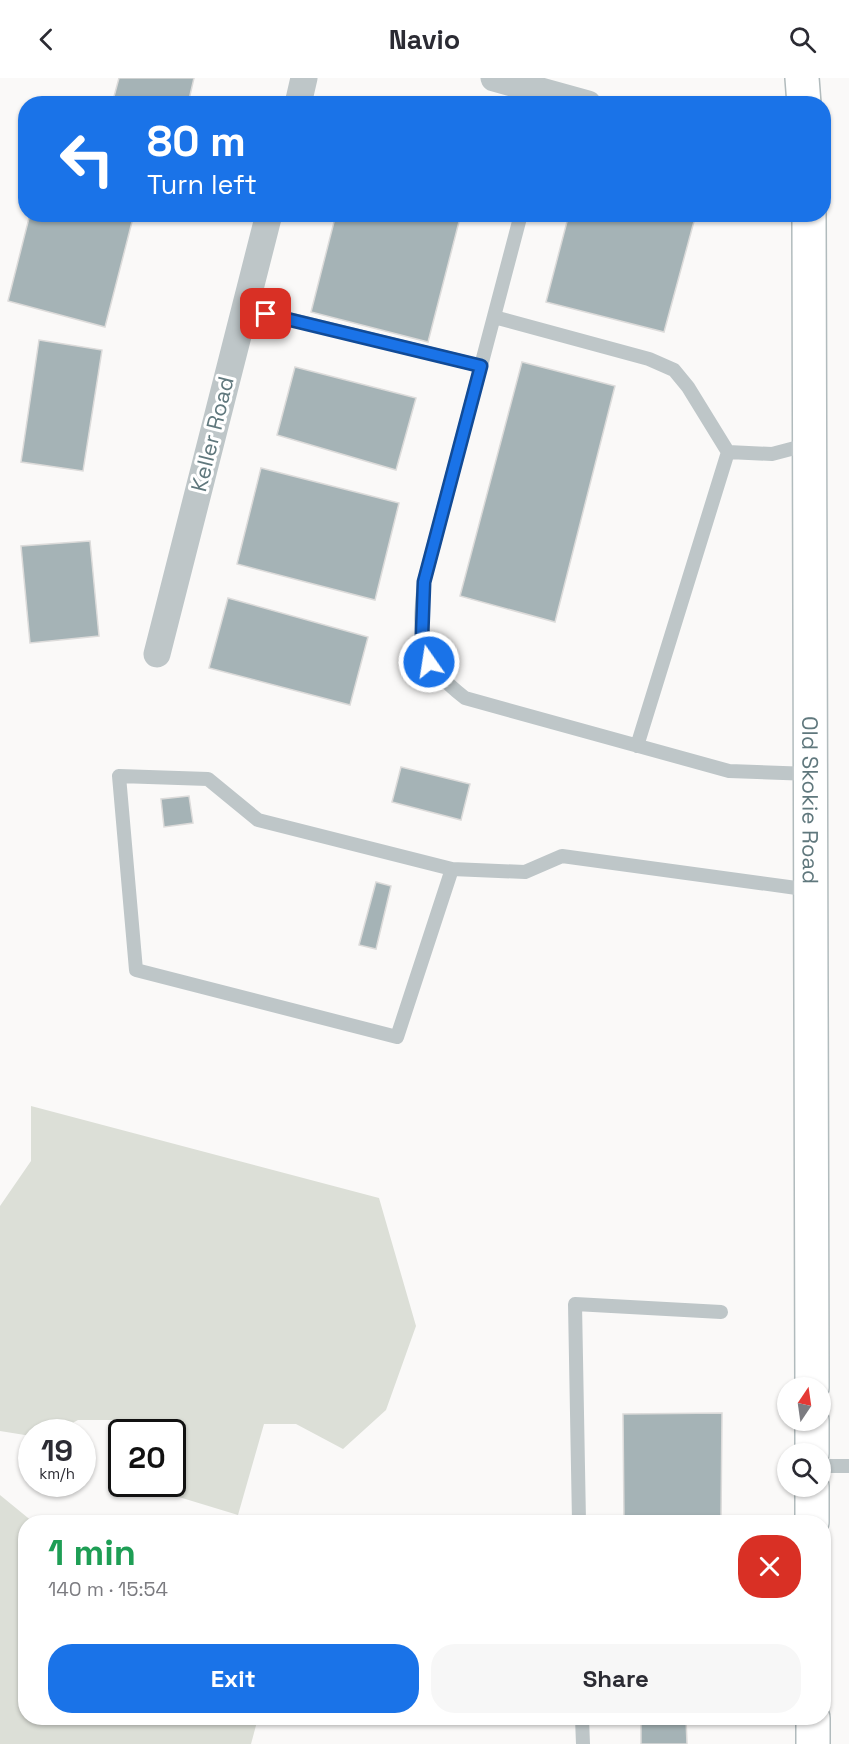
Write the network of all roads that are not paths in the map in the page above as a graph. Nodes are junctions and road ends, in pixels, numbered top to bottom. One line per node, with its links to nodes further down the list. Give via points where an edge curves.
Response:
1 (304, 78): 4 (street)
2 (494, 78): 5 (street)
3 (802, 78): 6 (street)
4 (300, 96)
5 (543, 96)
6 (803, 96)
7 (267, 222): 10 (street, Keller Road)
8 (519, 222): 11 (lane)
9 (809, 222): 13 (street, Old Skokie Road)
10 (244, 308): 12 (lane); 15 (street, Keller Road)
11 (494, 317): 12 (lane); 14 (lane, via 649,359 674,370)
12 (481, 366): 16 (lane, via 424,582 422,636 429,662 441,679 465,698)
13 (810, 444): 14 (lane, via 772,454); 17 (street, Old Skokie Road)
14 (728, 452): 16 (lane)
15 (157, 654)
16 (637, 746): 17 (lane, via 729,771)
17 (811, 774): 19 (street, Old Skokie Road)
18 (452, 868): 18 (lane, via 258,820 208,779 119,776 136,970 397,1037); 19 (lane, via 525,872 562,856)
19 (811, 890): 21 (street, Old Skokie Road)
20 (721, 1312): 25 (lane, via 575,1304)
21 (812, 1377)
22 (831, 1466): 23 (lane)
23 (849, 1466)
24 (812, 1497): 26 (street)
25 (579, 1515)
26 (812, 1515)
27 (582, 1725): 29 (lane)
28 (813, 1725): 30 (street)
29 (583, 1744)
30 (813, 1744)

